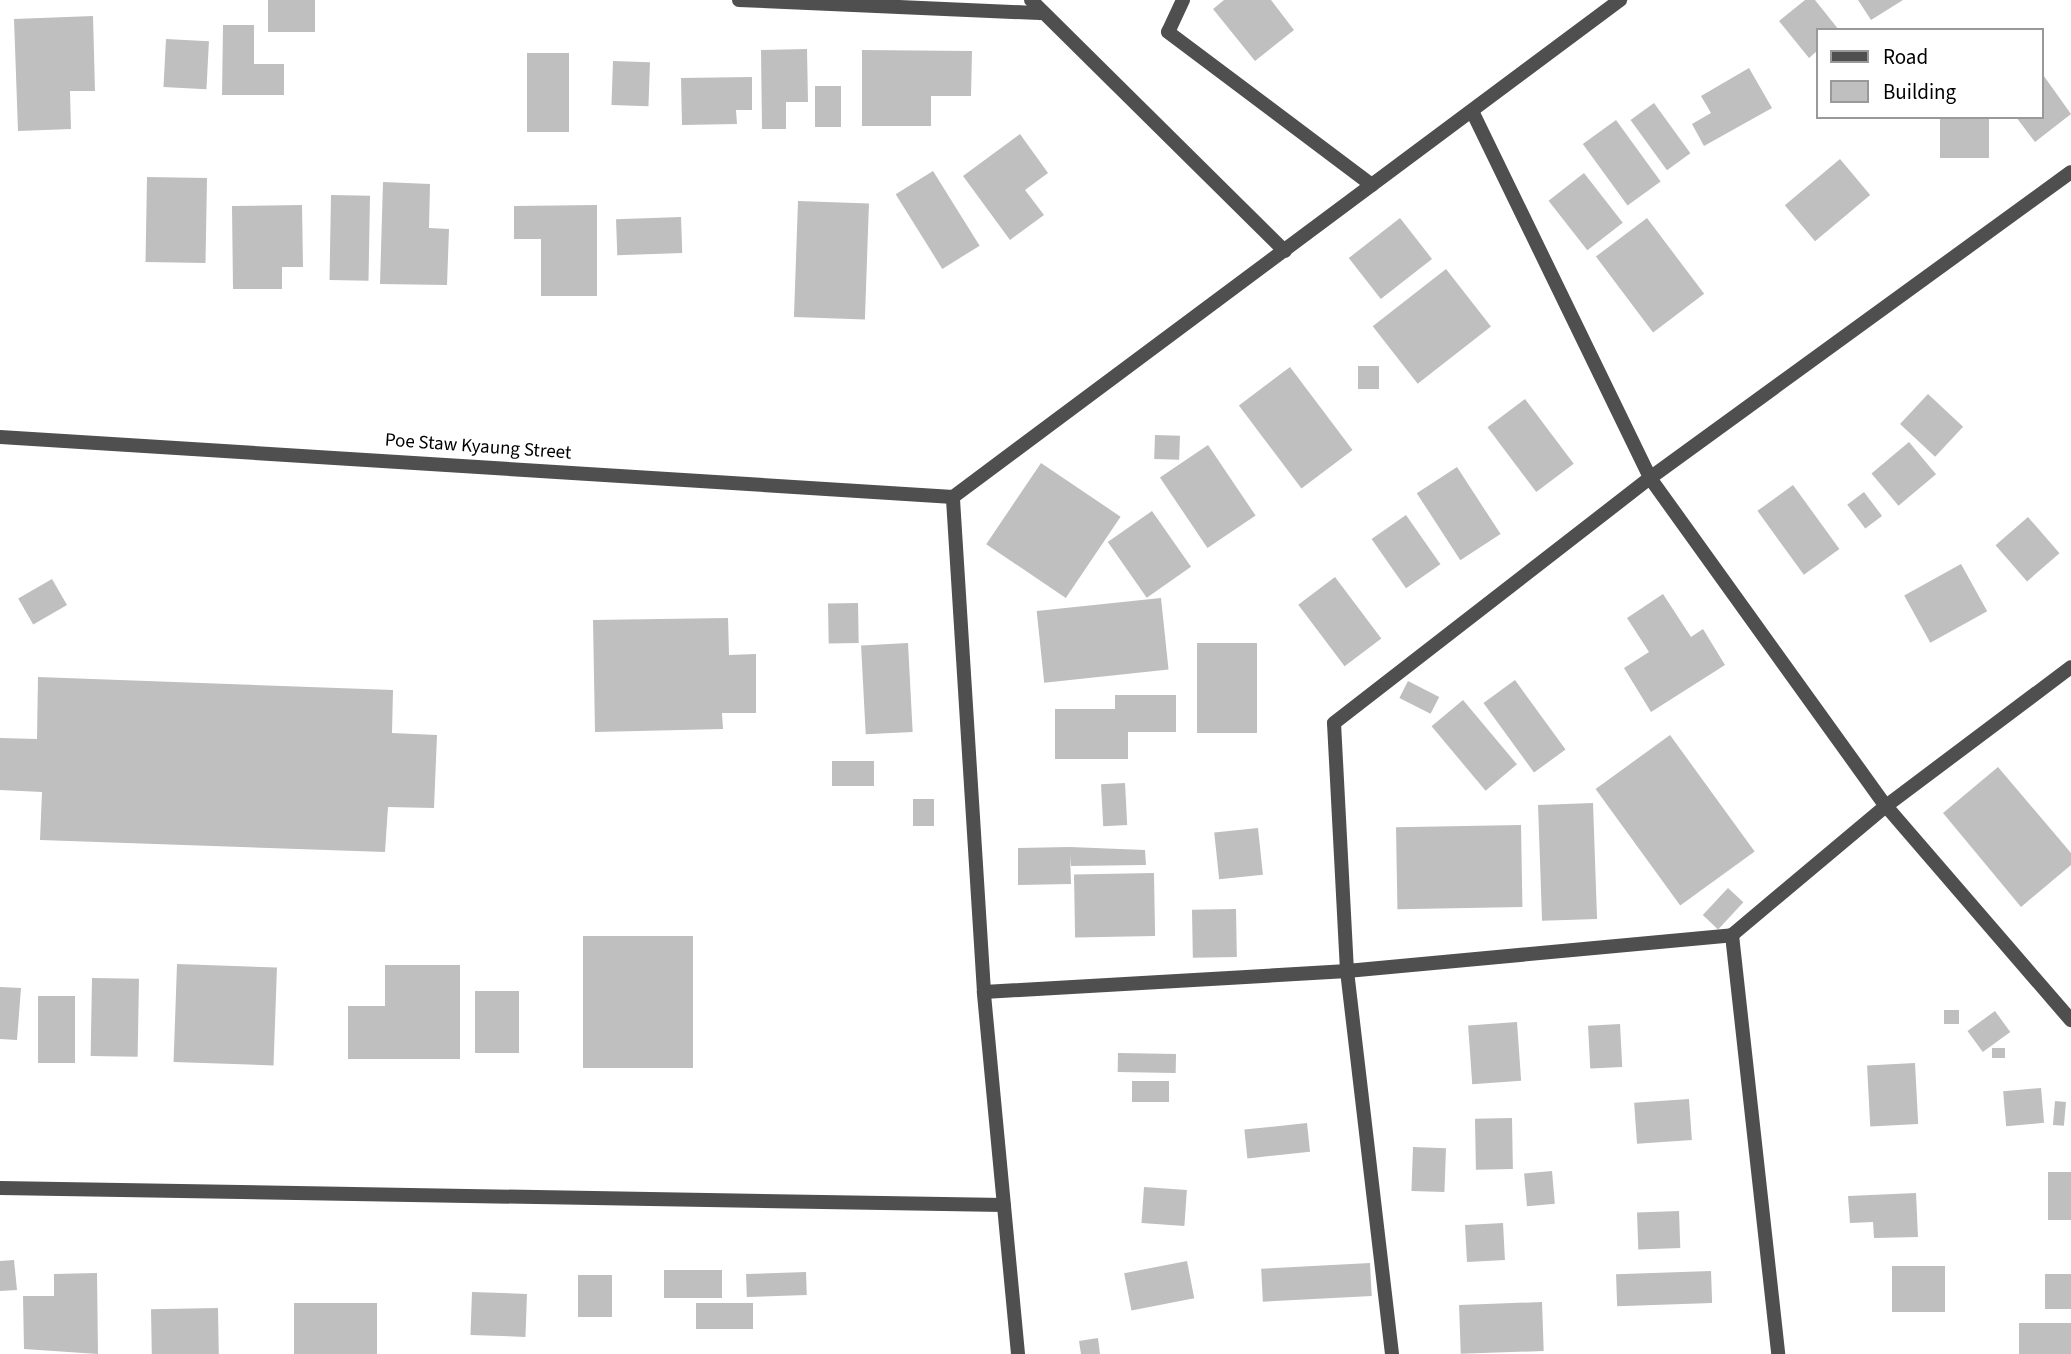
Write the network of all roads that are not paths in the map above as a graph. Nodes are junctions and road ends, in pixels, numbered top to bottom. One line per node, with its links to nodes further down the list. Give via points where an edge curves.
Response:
1 (739, 0): 5 (street)
2 (1031, 0): 5 (street)
3 (1183, 0): 8 (street, via 1168,32)
4 (1620, 0): 6 (street)
5 (1040, 13): 9 (street)
6 (1472, 111): 8 (street); 11 (street)
7 (2071, 172): 11 (street)
8 (1372, 186): 9 (street)
9 (1285, 251): 12 (street)
10 (0, 437): 12 (street, Poe Staw Kyaung Street)
11 (1650, 478): 14 (street); 16 (street, via 1334,723)
12 (953, 496): 17 (street)
13 (2071, 667): 14 (street)
14 (1886, 806): 15 (street); 18 (street)
15 (1732, 935): 16 (street); 23 (street)
16 (1348, 971): 17 (street); 22 (street)
17 (984, 992): 20 (street)
18 (2071, 1020)
19 (0, 1188): 20 (street)
20 (1004, 1205): 21 (street)
21 (1018, 1354)
22 (1392, 1354)
23 (1778, 1354)

